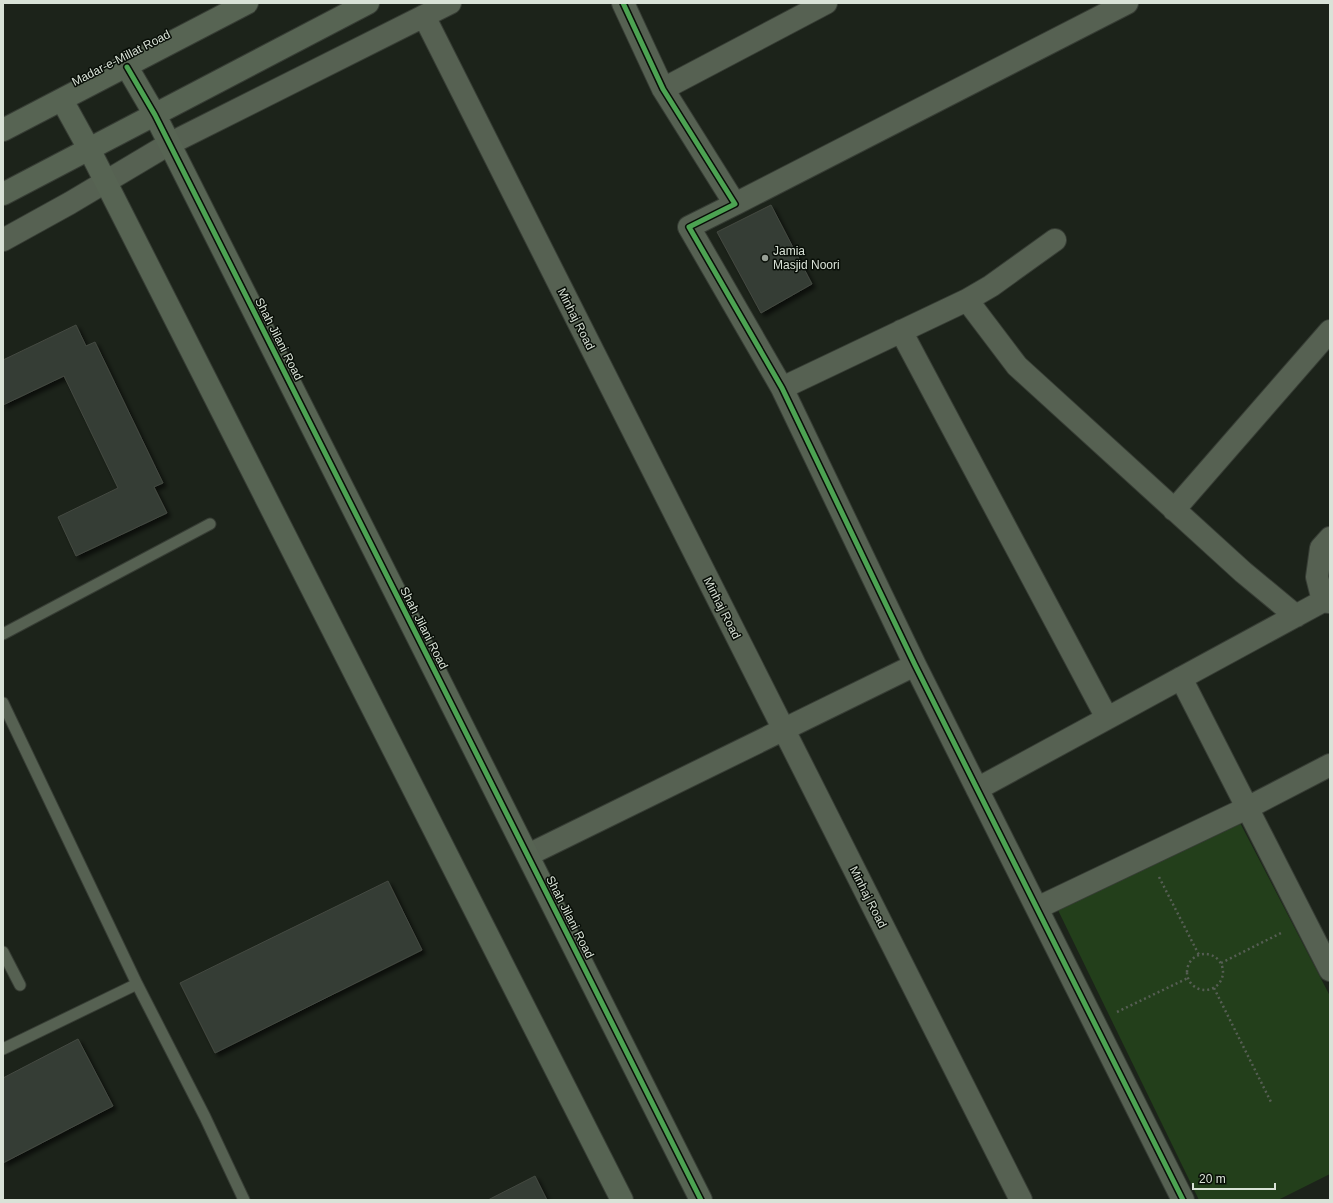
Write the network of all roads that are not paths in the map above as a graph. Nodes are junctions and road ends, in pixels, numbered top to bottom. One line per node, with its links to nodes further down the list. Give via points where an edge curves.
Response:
1 (247, 3): 8 (street, Madar-e-Millat Road)
2 (368, 3): 11 (street)
3 (450, 3): 7 (street)
4 (623, 3): 9 (street)
5 (826, 3): 9 (street)
6 (1128, 3): 17 (street)
7 (424, 16): 13 (street); 34 (street, Minhaj Road)
8 (127, 67): 10 (street, Madar-e-Millat Road); 11 (street, Shah Jilani Road)
9 (663, 88): 17 (street)
10 (62, 100): 12 (street, Madar-e-Millat Road); 14 (street)
11 (155, 115): 13 (street, Shah Jilani Road); 14 (street)
12 (3, 130)
13 (170, 144): 15 (street); 38 (street, Shah Jilani Road)
14 (89, 150): 15 (street); 16 (street)
15 (105, 181): 18 (street); 46 (street)
16 (3, 194)
17 (735, 204): 23 (street, via 689,227)
18 (3, 240)
19 (1055, 240): 20 (street)
20 (967, 300): 21 (street); 24 (street, via 1017,366)
21 (901, 331): 23 (street); 33 (street)
22 (1330, 331): 24 (street)
23 (782, 388): 30 (street)
24 (1174, 510): 28 (street, via 1242,572)
25 (210, 524): 29 (lane)
26 (1330, 538): 27 (street, via 1321,548 1317,577)
27 (1326, 602): 28 (street)
28 (1296, 616): 31 (street)
29 (3, 634)
30 (915, 665): 34 (street); 36 (street)
31 (1181, 678): 33 (street); 37 (street)
32 (3, 703): 42 (lane)
33 (1107, 718): 36 (street)
34 (783, 730): 38 (street); 48 (street, Minhaj Road)
35 (1330, 765): 37 (street)
36 (977, 789): 39 (street)
37 (1247, 808): 39 (street); 41 (street)
38 (528, 855): 47 (street, Shah Jilani Road)
39 (1038, 908): 49 (street)
40 (3, 952): 43 (lane)
41 (1330, 970)
42 (137, 984): 44 (lane); 45 (lane)
43 (20, 985)
44 (3, 1049)
45 (244, 1200)
46 (622, 1200)
47 (701, 1200)
48 (1021, 1200)
49 (1183, 1200)

